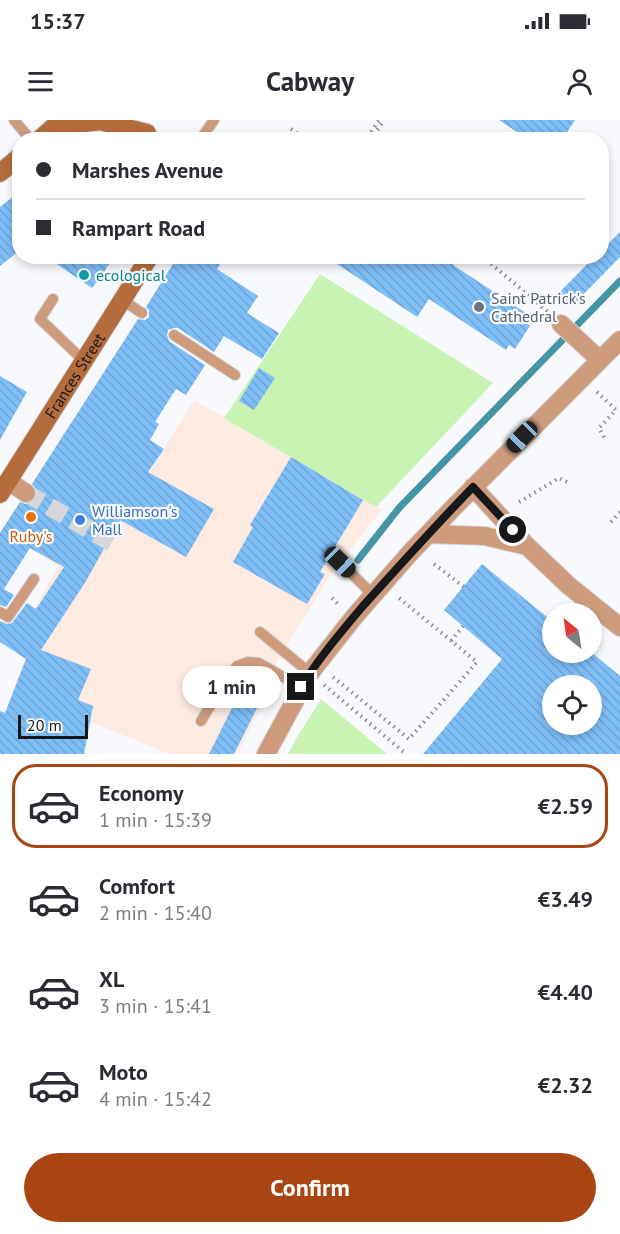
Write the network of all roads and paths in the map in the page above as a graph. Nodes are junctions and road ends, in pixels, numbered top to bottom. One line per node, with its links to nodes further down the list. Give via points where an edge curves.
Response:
1 (14, 120): 6 (lane)
2 (384, 120): 8 (path)
3 (57, 123): 5 (main road, via 100,121)
4 (291, 129): 7 (path)
5 (147, 131)
6 (24, 132)
7 (296, 132)
8 (374, 132)
9 (12, 163): 10 (main road)
10 (0, 173)
11 (145, 264): 14 (main road, Frances Street)
12 (491, 264): 16 (path)
13 (53, 299): 20 (lane, via 40,320)
14 (122, 300): 15 (lane); 20 (main road, Frances Street)
15 (142, 313)
16 (561, 324): 19 (street)
17 (174, 335): 21 (lane)
18 (620, 340): 19 (street)
19 (600, 360): 26 (street)
20 (84, 361): 27 (main road, Frances Street)
21 (235, 375)
22 (595, 390): 23 (path)
23 (618, 410): 24 (path, via 599,428)
24 (605, 439)
25 (567, 482): 29 (path, via 559,478)
26 (473, 487): 32 (street); 33 (street)
27 (4, 488): 28 (street)
28 (26, 493)
29 (519, 502)
30 (620, 512): 31 (path)
31 (611, 522)
32 (428, 534): 33 (street, via 485,536); 38 (street)
33 (527, 546): 42 (street)
34 (340, 562): 38 (lane)
35 (434, 564): 37 (path)
36 (34, 579): 40 (lane, via 8,617)
37 (464, 586)
38 (373, 595): 46 (street, via 344,629)
39 (399, 598): 44 (path)
40 (0, 612)
41 (463, 626): 44 (path)
42 (620, 627)
43 (260, 632): 46 (lane)
44 (451, 641): 45 (path, via 477,662 409,739)
45 (332, 676)
46 (315, 683): 47 (lane, via 248,662 237,666 227,678); 48 (street); 49 (path)
47 (201, 720)
48 (266, 754)
49 (406, 754)

